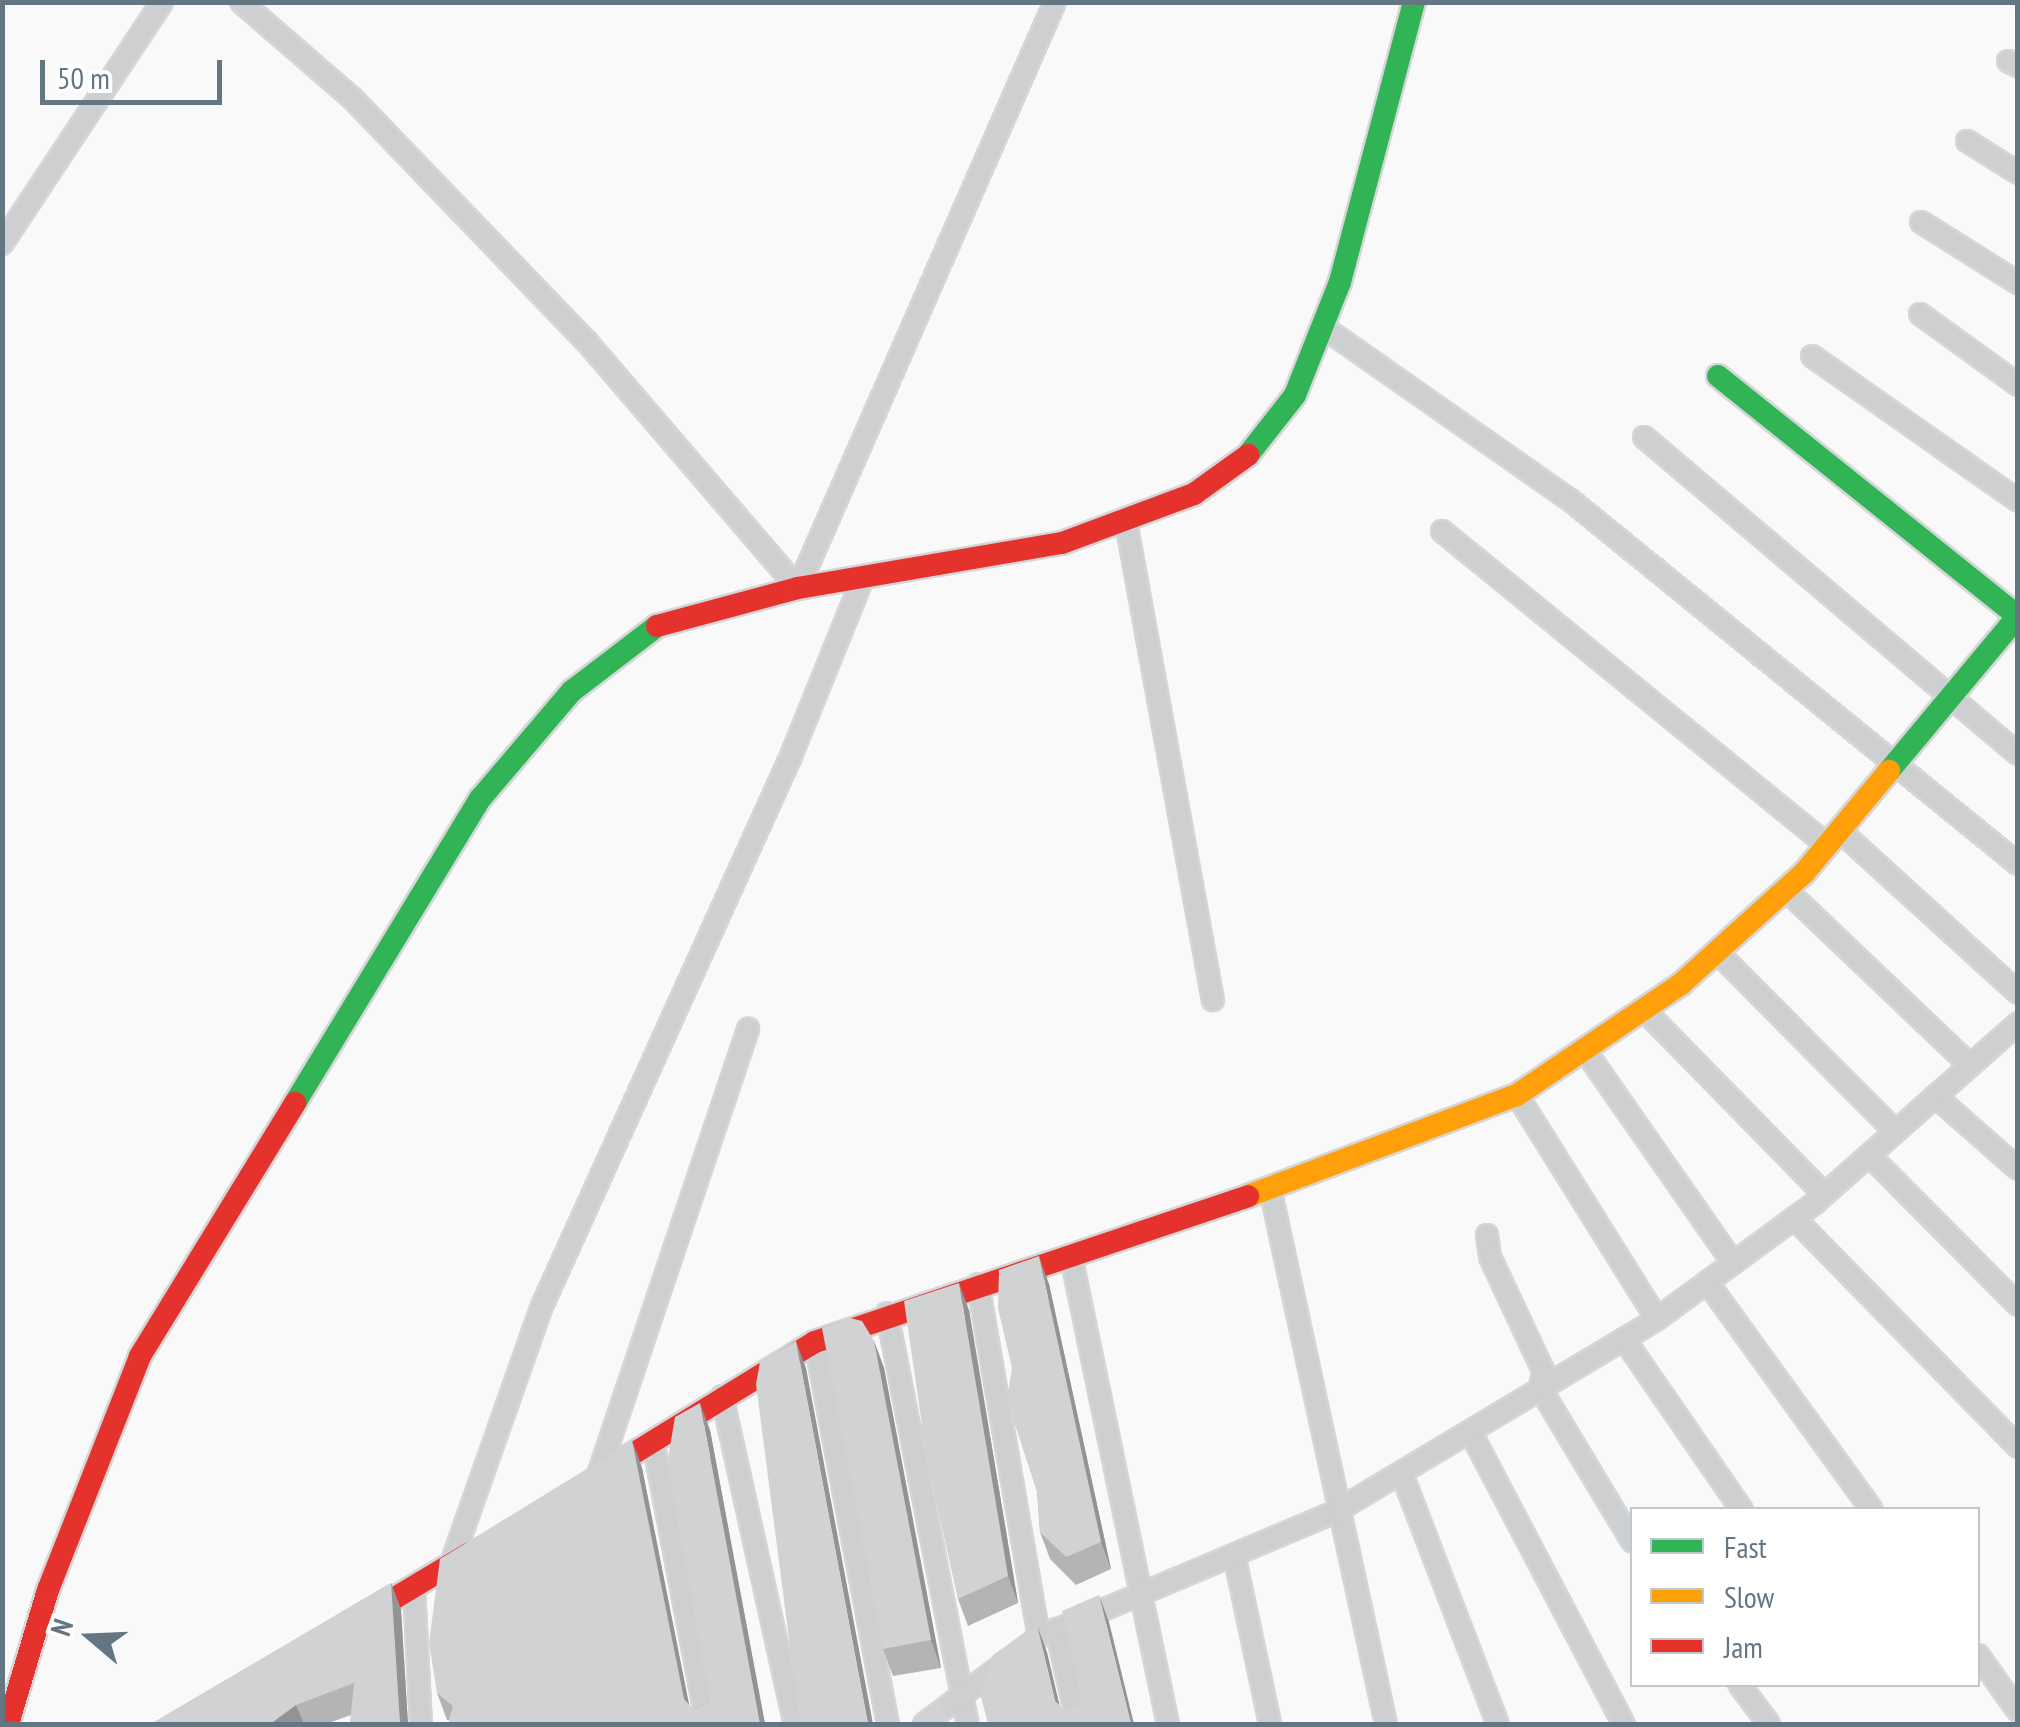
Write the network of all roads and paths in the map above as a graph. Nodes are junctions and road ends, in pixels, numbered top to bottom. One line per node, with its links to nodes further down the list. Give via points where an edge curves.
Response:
1 (162, 2): 8 (street)
2 (241, 2): 20 (street, via 352,98 587,342)
3 (1054, 2): 20 (street)
4 (1414, 2): 11 (street)
5 (1966, 141): 6 (street)
6 (2018, 173)
7 (1921, 222): 9 (street)
8 (2, 244)
9 (2018, 283)
10 (1920, 314): 14 (street)
11 (1323, 326): 17 (street, via 1295,394 1254,451 1194,494); 23 (street, via 1569,500)
12 (1812, 356): 16 (street)
13 (1718, 376): 21 (street, via 2018,616)
14 (2018, 385)
15 (1644, 437): 21 (street)
16 (2018, 501)
17 (1126, 522): 19 (street, via 1062,544); 29 (street)
18 (1442, 531): 24 (street)
19 (862, 580): 20 (street); 66 (street, via 791,756 542,1306)
20 (798, 588): 75 (street, via 646,629 572,691 480,800 140,1356 48,1590)
21 (1951, 696): 22 (street); 23 (street)
22 (2018, 754)
23 (1896, 762): 24 (street); 25 (street)
24 (1833, 838): 26 (street); 28 (street)
25 (2018, 864)
26 (1786, 890): 27 (street); 34 (street)
27 (1718, 953): 30 (street); 37 (street)
28 (2018, 993)
29 (1214, 1000)
30 (1645, 1011): 33 (street); 41 (street)
31 (748, 1029): 59 (street)
32 (2015, 1029): 34 (street)
33 (1586, 1052): 35 (street); 45 (street)
34 (1970, 1065): 36 (street)
35 (1517, 1095): 40 (street); 50 (street)
36 (1935, 1096): 37 (street); 39 (street)
37 (1895, 1131): 38 (street)
38 (1869, 1155): 41 (street); 48 (street)
39 (2018, 1168)
40 (1270, 1188): 44 (street); 62 (street)
41 (1824, 1194): 42 (street)
42 (1794, 1218): 45 (street); 57 (street)
43 (1487, 1235): 53 (street, via 1490,1257 1543,1370)
44 (1072, 1256): 47 (street); 68 (street)
45 (1733, 1263): 46 (street)
46 (1707, 1282): 50 (street); 61 (street)
47 (978, 1284): 49 (street); 70 (street)
48 (2018, 1305)
49 (887, 1313): 52 (street); 73 (street)
50 (1658, 1320): 51 (street)
51 (1624, 1339): 53 (street); 60 (street)
52 (815, 1342): 54 (street); 79 (street)
53 (1540, 1388): 55 (street); 63 (street)
54 (722, 1396): 56 (street); 78 (street)
55 (1472, 1434): 58 (street); 87 (street)
56 (653, 1442): 59 (street); 77 (street)
57 (2018, 1447)
58 (1403, 1476): 62 (street); 86 (street)
59 (589, 1480)
60 (1740, 1507)
61 (1870, 1507)
62 (1336, 1512): 65 (street); 85 (street)
63 (1630, 1538)
64 (484, 1544): 66 (street)
65 (1235, 1559): 68 (street); 84 (street)
66 (451, 1564): 67 (street)
67 (414, 1588): 69 (street); 76 (street)
68 (1138, 1595): 70 (street); 83 (street)
69 (346, 1627)
70 (1047, 1633): 73 (street); 82 (street)
71 (1980, 1659): 74 (street)
72 (1741, 1687): 88 (street)
73 (960, 1694): 80 (street); 81 (street)
74 (2018, 1710)
75 (8, 1724)
76 (421, 1724)
77 (707, 1724)
78 (795, 1724)
79 (888, 1724)
80 (924, 1724)
81 (968, 1724)
82 (1078, 1724)
83 (1168, 1724)
84 (1270, 1724)
85 (1386, 1724)
86 (1498, 1724)
87 (1624, 1724)
88 (1770, 1724)

